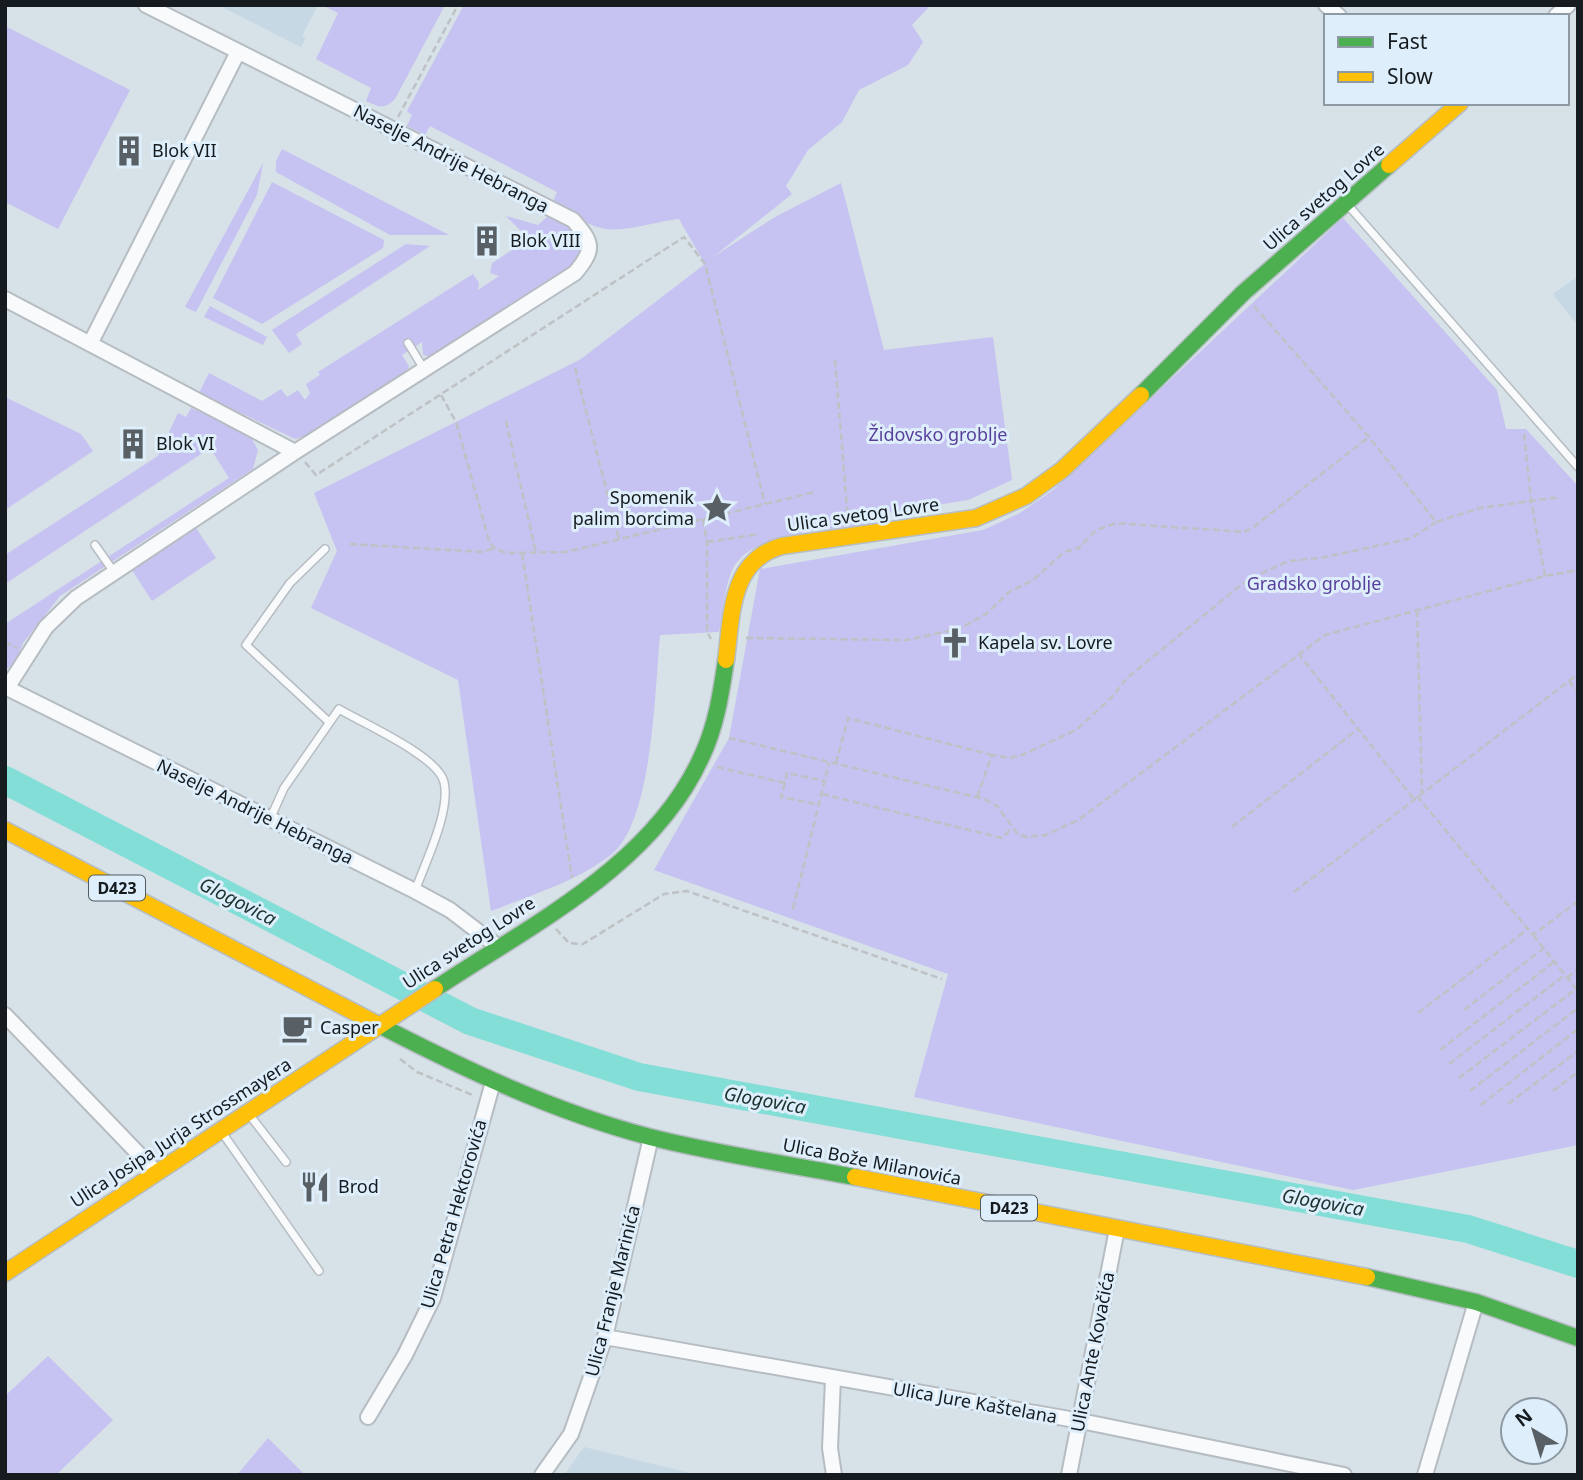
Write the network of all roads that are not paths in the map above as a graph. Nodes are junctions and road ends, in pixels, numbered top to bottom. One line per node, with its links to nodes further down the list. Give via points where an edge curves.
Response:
1 (146, 5): 2 (street, Naselje Andrije Hebranga)
2 (239, 52): 7 (street); 8 (street, Naselje Andrije Hebranga, via 573,220 587,236 589,258 575,274)
3 (1456, 105): 4 (main road, Ulica svetog Lovre)
4 (1346, 203): 10 (lane); 19 (main road, Ulica svetog Lovre, via 1243,293 1062,470 1003,509 976,518 767,550 744,569 718,707 705,748 672,811 636,851 602,878)
5 (5, 299): 7 (street)
6 (408, 343): 8 (lane)
7 (90, 344): 9 (street)
8 (424, 370): 9 (street, Naselje Andrije Hebranga)
9 (295, 452): 13 (street, Naselje Andrije Hebranga)
10 (1578, 467)
11 (95, 545): 13 (lane)
12 (325, 549): 15 (lane, via 290,583 246,645)
13 (114, 572): 14 (street, Naselje Andrije Hebranga, via 59,613)
14 (6, 687): 16 (street, Naselje Andrije Hebranga)
15 (330, 723): 16 (lane, via 284,788); 18 (lane, via 339,709 430,762 444,781 444,810)
16 (270, 819): 18 (street, Naselje Andrije Hebranga)
17 (5, 830): 21 (main road, D423)
18 (415, 891): 19 (street, Naselje Andrije Hebranga, via 450,910)
19 (497, 946): 21 (main road, Ulica svetog Lovre)
20 (5, 1014): 27 (street)
21 (378, 1027): 22 (main road, Ulica Bože Milanovića / D423); 23 (main road, Ulica Josipa Jurja Strossmayera)
22 (493, 1082): 25 (main road, Ulica Bože Milanovića / D423, via 577,1116); 35 (street, Ulica Petra Hektorovića, via 433,1298)
23 (247, 1112): 24 (main road, Ulica Josipa Jurja Strossmayera); 26 (lane)
24 (220, 1130): 27 (main road, Ulica Josipa Jurja Strossmayera); 29 (lane)
25 (650, 1137): 28 (main road, Ulica Bože Milanovića / D423); 32 (street, Ulica Franje Marinića)
26 (286, 1162)
27 (156, 1172): 30 (main road, Ulica Josipa Jurja Strossmayera)
28 (1117, 1228): 31 (main road, Ulica Bože Milanovića / D423); 36 (street, Ulica Ante Kovačića)
29 (319, 1271)
30 (5, 1273)
31 (1476, 1302): 33 (main road, Ulica Bože Milanovića / D423); 41 (street)
32 (605, 1338): 34 (street, Ulica Jure Kaštelana); 37 (street, Ulica Franje Marinića, via 572,1434)
33 (1578, 1338)
34 (833, 1379): 36 (street, Ulica Jure Kaštelana); 38 (street, via 830,1448)
35 (368, 1417)
36 (1080, 1421): 39 (street, Ulica Ante Kovačića); 40 (street, Ulica Jure Kaštelana)
37 (542, 1475)
38 (834, 1475)
39 (1069, 1475)
40 (1344, 1475)
41 (1425, 1475)

